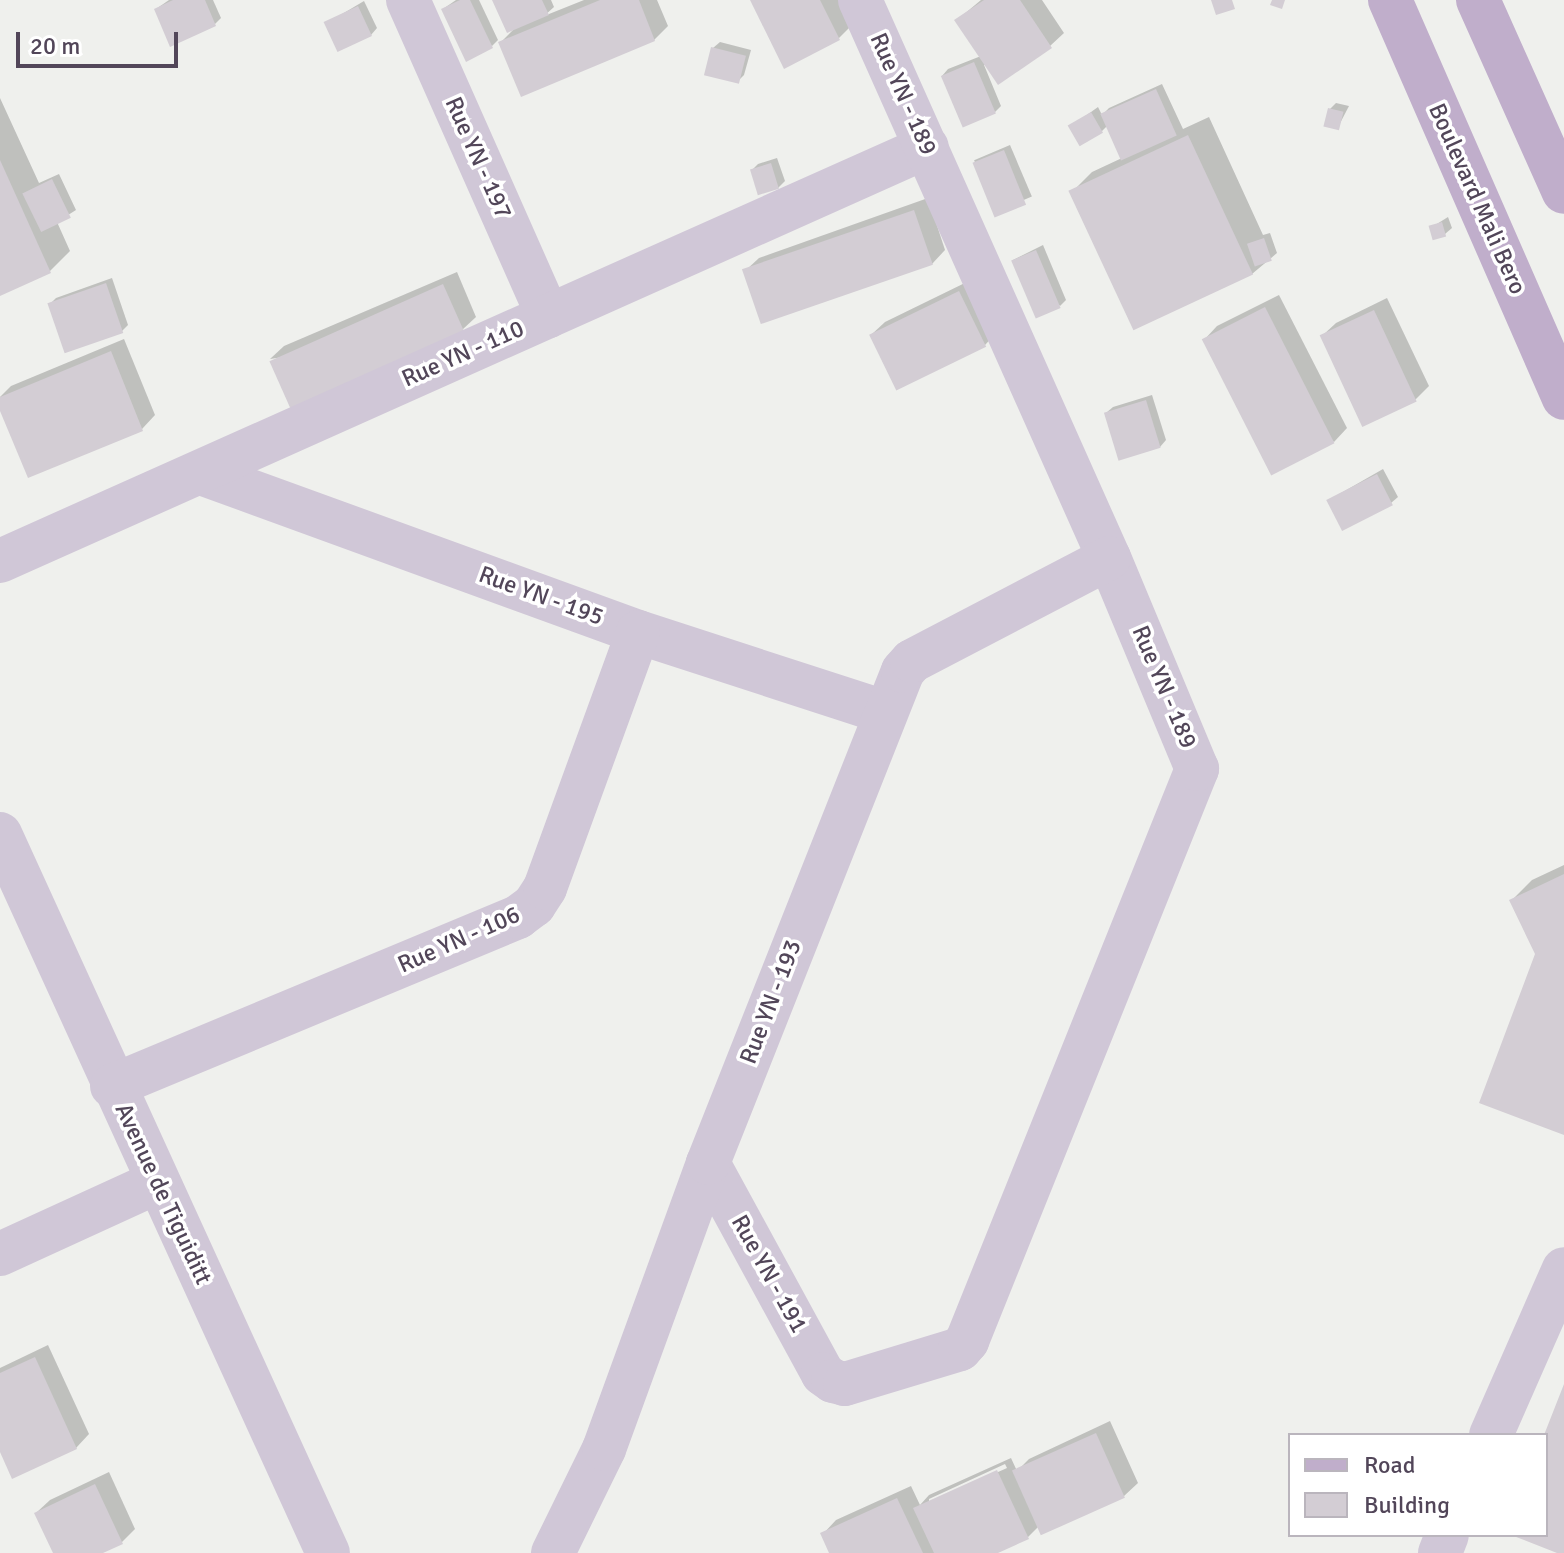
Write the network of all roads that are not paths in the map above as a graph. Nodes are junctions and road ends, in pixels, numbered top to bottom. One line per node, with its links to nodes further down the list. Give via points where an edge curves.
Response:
1 (408, 0): 7 (street, Rue YN - 197)
2 (860, 0): 5 (street, Rue YN - 189)
3 (1390, 0): 8 (main road, Boulevard Mali Bero)
4 (1478, 0): 6 (main road)
5 (927, 147): 7 (street, Rue YN - 110); 10 (street, Rue YN - 189)
6 (1564, 192)
7 (548, 316): 9 (street, Rue YN - 110)
8 (1564, 398)
9 (201, 473): 11 (street, Rue YN - 110); 12 (street, Rue YN - 195)
10 (1109, 558): 13 (street, Rue YN - 193, via 912,661); 20 (street, Rue YN - 189, via 1195,759 1193,781 967,1341 960,1349 845,1384)
11 (0, 561)
12 (638, 632): 13 (street, Rue YN - 195); 15 (street, Rue YN - 106, via 545,888 534,905 518,917)
13 (884, 712): 16 (street, Rue YN - 193)
14 (0, 834): 15 (street, Avenue de Tiguiditt)
15 (112, 1086): 17 (street, Avenue de Tiguiditt)
16 (708, 1163): 20 (street, Rue YN - 191, via 823,1374); 23 (street, Rue YN - 193, via 604,1449)
17 (157, 1182): 18 (street); 22 (street, Avenue de Tiguiditt)
18 (0, 1254)
19 (1564, 1269): 21 (street)
20 (833, 1381)
21 (1492, 1433)
22 (328, 1553)
23 (553, 1553)

